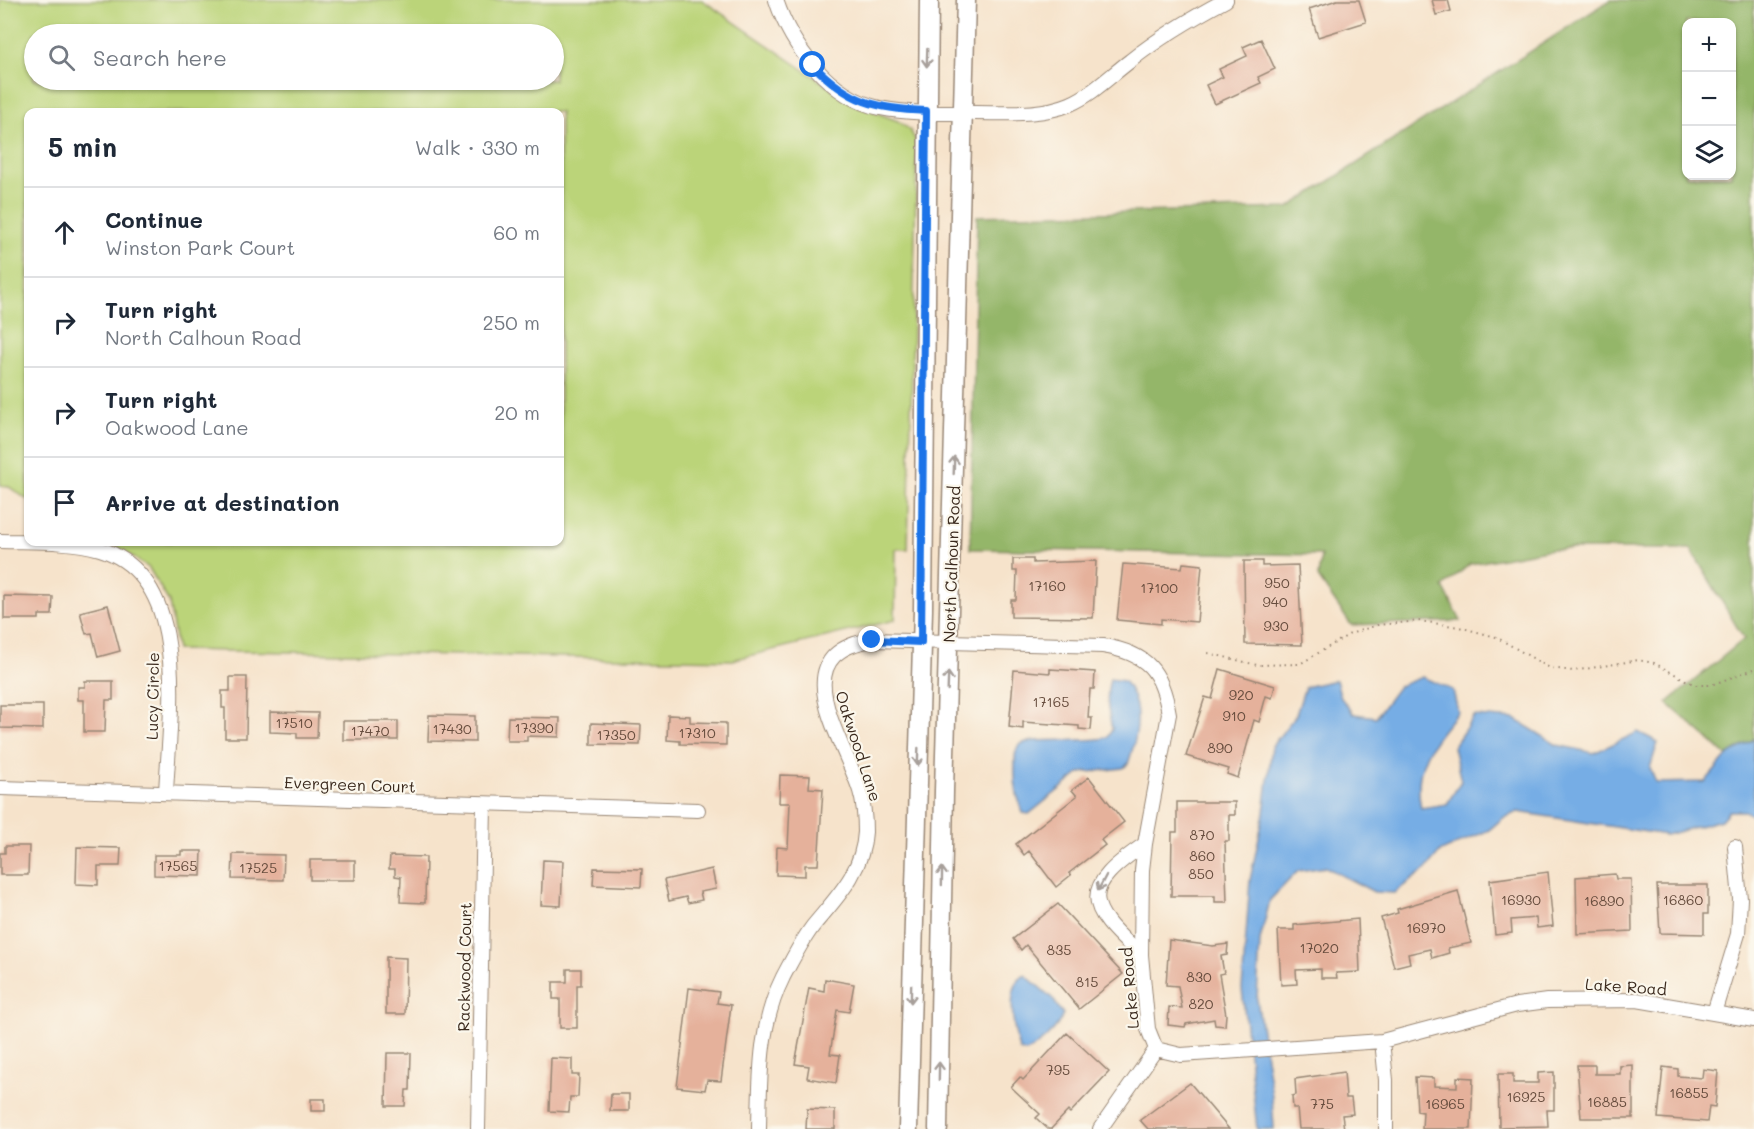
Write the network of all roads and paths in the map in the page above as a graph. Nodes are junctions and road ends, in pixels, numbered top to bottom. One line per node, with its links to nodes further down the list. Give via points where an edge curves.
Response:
1 (776, 0): 5 (street, via 785,22 813,65 842,91 879,108)
2 (929, 0): 5 (main road, North Calhoun Road, one-way to 5)
3 (966, 0): 6 (main road, North Calhoun Road)
4 (1226, 0): 6 (street, via 1171,31 1072,103 1039,112)
5 (926, 111): 6 (street); 10 (main road, North Calhoun Road)
6 (964, 113): 11 (main road, North Calhoun Road, one-way to 6)
7 (0, 541): 8 (street, Lucy Circle)
8 (24, 542)
9 (78, 546): 15 (street, Lucy Circle, via 99,549 128,564 152,590 161,608 170,664)
10 (921, 642): 11 (street, Lake Road); 20 (main road, North Calhoun Road, one-way to 20); 28 (street, Oakwood Lane, via 854,643 836,653 824,674 826,704 860,792 865,835 846,888 800,946 775,995 762,1042)
11 (949, 644): 18 (street, Lake Road, via 1103,646 1126,650 1143,659 1158,675 1169,714); 21 (main road, North Calhoun Road, one-way to 11)
12 (1208, 653): 13 (path, via 1257,665 1300,664 1350,634 1377,625 1420,621 1496,637 1550,668 1574,671 1638,660 1654,663 1695,685 1711,685)
13 (1754, 669)
14 (0, 788): 15 (street, Evergreen Court)
15 (166, 793): 16 (street, Evergreen Court)
16 (484, 805): 17 (street, Evergreen Court); 27 (street, Rackwood Court)
17 (698, 810)
18 (1144, 844): 22 (street, Lake Road); 22 (street, one-way to 22, via 1106,874 1096,895 1107,924)
19 (1735, 847): 23 (street, via 1740,899 1738,934)
20 (912, 955): 21 (main road); 29 (main road, North Calhoun Road, one-way to 29)
21 (941, 955): 30 (main road, North Calhoun Road, one-way to 21)
22 (1141, 955): 26 (street, Lake Road, via 1148,1029)
23 (1714, 1013): 24 (street, Lake Road); 25 (street, Lake Road, via 1637,1000 1547,1001 1517,1005)
24 (1754, 1020)
25 (1382, 1041): 26 (street, Lake Road, via 1181,1055); 32 (street)
26 (1156, 1049): 31 (street)
27 (478, 1129)
28 (759, 1129)
29 (908, 1129)
30 (938, 1129)
31 (1101, 1129)
32 (1386, 1129)

